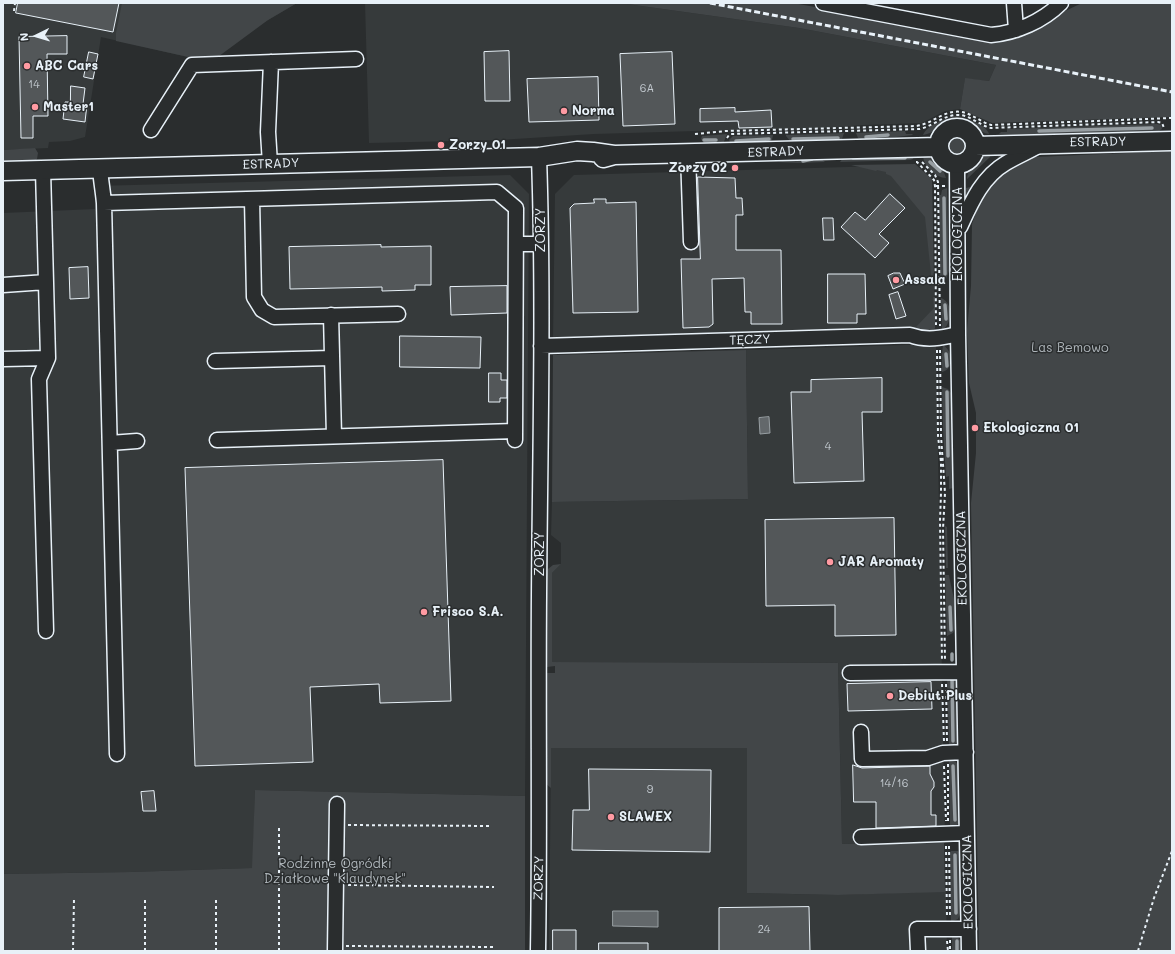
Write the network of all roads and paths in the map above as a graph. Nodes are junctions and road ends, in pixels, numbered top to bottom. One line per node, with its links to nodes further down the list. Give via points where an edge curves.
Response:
1 (15, 3): 5 (path)
2 (822, 3): 6 (street, via 991,35)
3 (1014, 3): 6 (street)
4 (1061, 3): 6 (street, via 1051,13)
5 (14, 11)
6 (1016, 30)
7 (356, 59): 8 (street)
8 (271, 62): 11 (street, via 192,65); 21 (street, via 268,132)
9 (1172, 118): 10 (path)
10 (1004, 126): 12 (path, via 987,124 958,112 945,114 924,125 916,126); 13 (path); 13 (path, via 1005,130 996,132); 14 (path, via 1158,122 1164,125)
11 (151, 130)
12 (696, 134)
13 (989, 141): 15 (main road, ESTRADY); 16 (main road, via 974,138 963,128 956,127 943,134); 17 (path, via 987,127 967,116 955,115 920,129 731,134 726,139); 25 (main road, via 974,152)
14 (1170, 141): 15 (main road, ESTRADY)
15 (1043, 144): 29 (street, via 992,173 977,192)
16 (938, 147): 17 (main road, ESTRADY); 25 (main road, via 940,154 949,162)
17 (727, 153): 18 (main road, ESTRADY)
18 (688, 154): 19 (main road, ESTRADY, via 614,156 577,162); 30 (street)
19 (539, 157): 21 (main road, ESTRADY); 32 (street, ZORZY)
20 (912, 162): 26 (path, via 917,162 934,180 935,186)
21 (270, 164): 22 (main road, ESTRADY)
22 (100, 169): 23 (main road, ESTRADY); 28 (street)
23 (43, 170): 24 (main road, ESTRADY); 33 (street)
24 (3, 171)
25 (958, 177): 26 (path); 26 (path, via 938,182); 29 (street, EKOLOGICZNA)
26 (938, 186): 38 (path)
27 (252, 199): 28 (street); 31 (street, via 497,192 516,208); 36 (street, via 254,297 262,310 274,317)
28 (104, 204): 47 (street)
29 (958, 231): 37 (street, EKOLOGICZNA)
30 (691, 242)
31 (516, 244): 32 (street); 44 (street, via 515,435)
32 (541, 244): 39 (street, ZORZY)
33 (46, 282): 34 (street); 40 (street)
34 (3, 284)
35 (398, 314): 36 (street)
36 (331, 315): 41 (street)
37 (958, 334): 38 (street, TĘCZY); 51 (street, EKOLOGICZNA)
38 (940, 338): 39 (street, TĘCZY, via 920,339 910,335); 50 (path, via 941,436 945,493)
39 (541, 346): 78 (street, ZORZY)
40 (48, 358): 42 (street); 49 (street, via 39,379)
41 (332, 358): 43 (street); 44 (street)
42 (3, 359)
43 (215, 361)
44 (334, 436): 45 (street)
45 (217, 440)
46 (137, 441): 47 (street)
47 (110, 442): 56 (street)
48 (941, 493): 50 (path)
49 (46, 631)
50 (944, 671): 51 (street); 52 (street); 55 (path)
51 (964, 672): 54 (street, EKOLOGICZNA)
52 (850, 673)
53 (861, 732): 55 (street, via 862,759 928,758)
54 (966, 752): 55 (street); 61 (street, EKOLOGICZNA)
55 (946, 753): 62 (path)
56 (117, 754)
57 (337, 804): 58 (street)
58 (336, 825): 59 (path); 65 (street)
59 (491, 826)
60 (279, 827): 77 (path)
61 (966, 833): 62 (street); 70 (street, EKOLOGICZNA)
62 (947, 834): 63 (street); 71 (path)
63 (860, 837)
64 (1172, 851): 82 (path)
65 (336, 885): 66 (path); 73 (street)
66 (494, 887)
67 (74, 898): 74 (path)
68 (145, 899): 75 (path)
69 (216, 899): 76 (path)
70 (969, 928): 71 (street); 81 (street, EKOLOGICZNA)
71 (949, 929): 79 (street, via 918,930); 80 (path)
72 (493, 947): 73 (path)
73 (335, 948)
74 (73, 951)
75 (145, 951)
76 (216, 951)
77 (279, 951)
78 (538, 951)
79 (918, 951)
80 (949, 951)
81 (969, 951)
82 (1138, 951)

